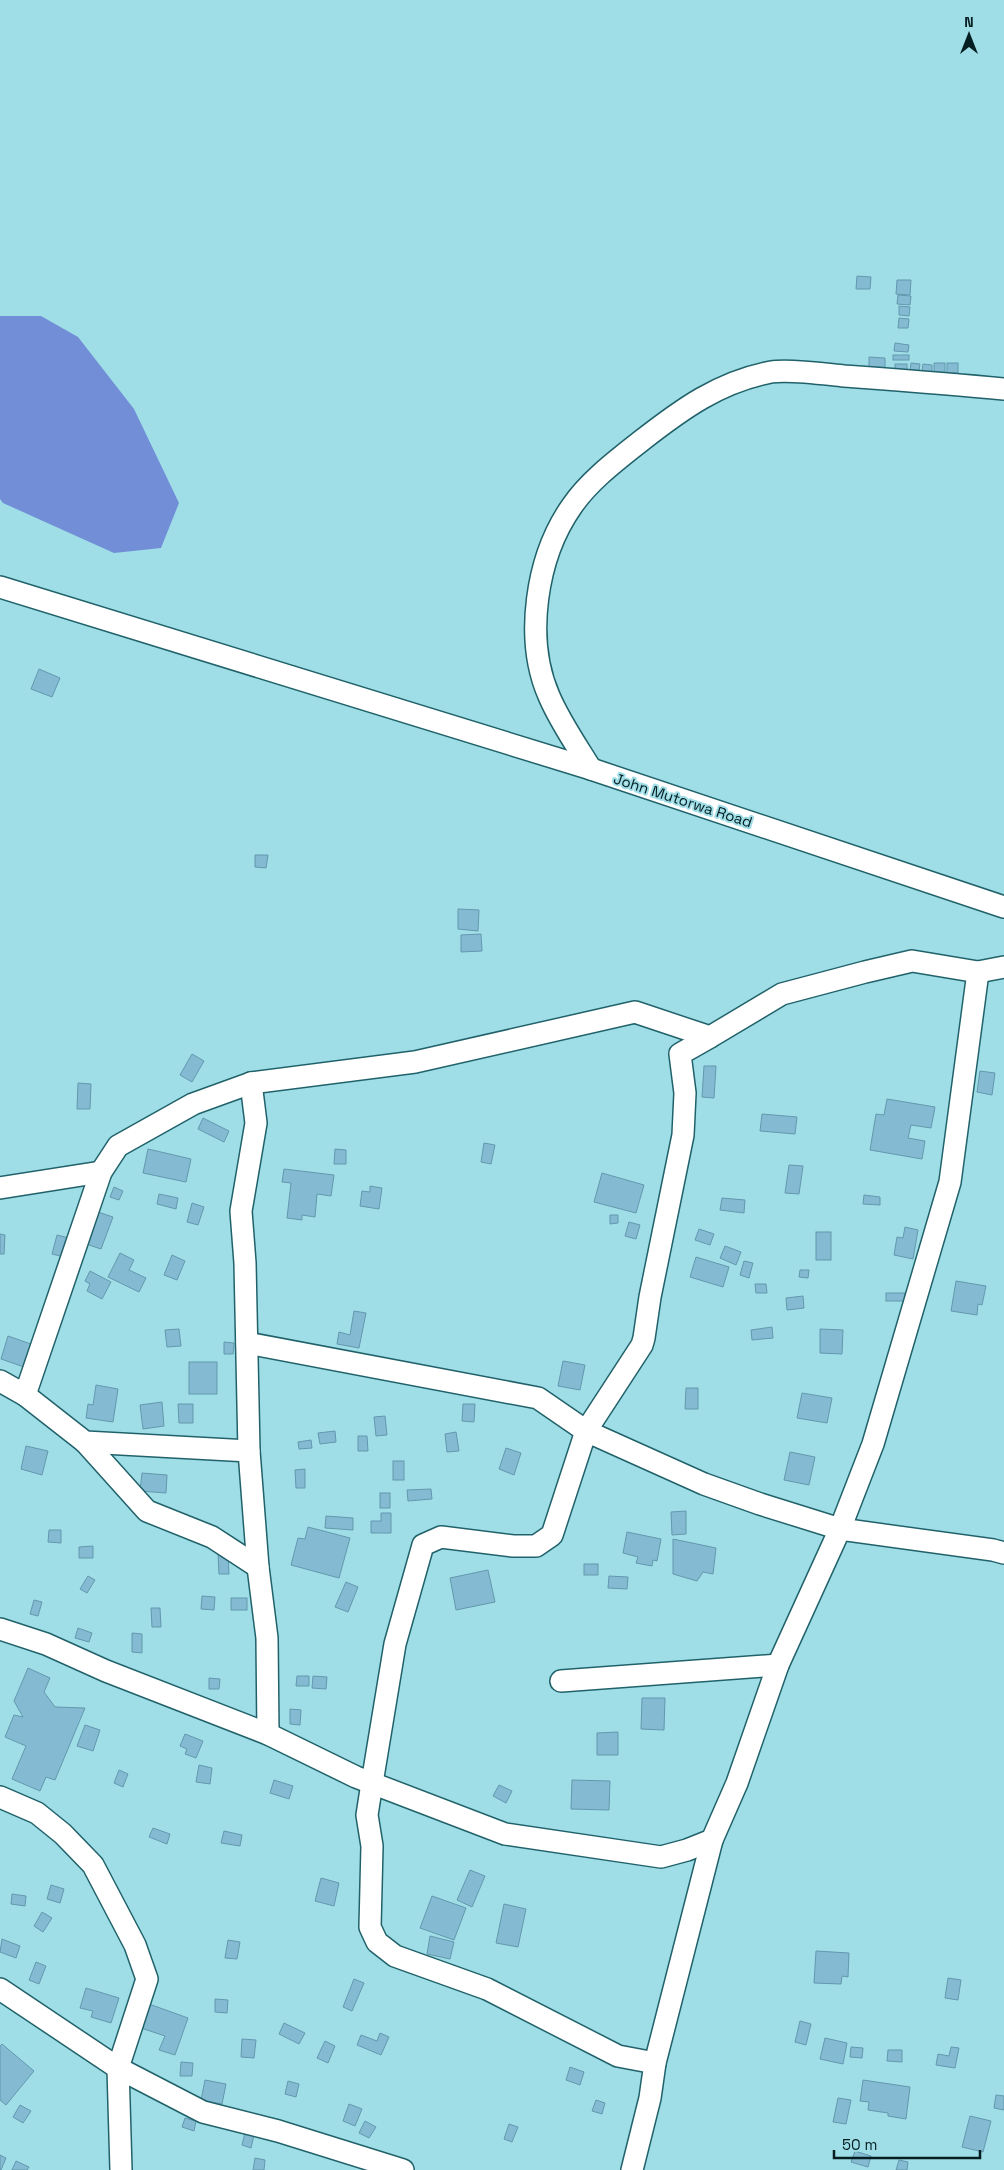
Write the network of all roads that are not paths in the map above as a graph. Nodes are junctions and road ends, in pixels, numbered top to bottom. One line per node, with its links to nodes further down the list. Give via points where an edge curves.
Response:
1 (1004, 389): 3 (street, via 774,372 731,382 701,399 662,425 590,485 571,506 555,537 537,592 536,628 538,658 549,696)
2 (0, 587): 3 (street, John Mutorwa Road)
3 (591, 769): 4 (street, John Mutorwa Road)
4 (1004, 907)
5 (1004, 967): 6 (street)
6 (978, 972): 7 (street, via 912,961 865,972 782,994); 17 (street, via 950,1182 873,1444)
7 (710, 1037): 8 (street, via 634,1012 415,1062); 14 (street, via 680,1054 685,1093 683,1135 642,1345)
8 (250, 1082): 9 (street, via 193,1104 118,1146); 11 (street, via 256,1124 241,1211)
9 (101, 1172): 10 (street); 13 (street)
10 (0, 1188)
11 (248, 1343): 14 (street, via 538,1398); 16 (street)
12 (0, 1380): 13 (street)
13 (24, 1395): 15 (street)
14 (586, 1431): 17 (street, via 704,1484); 24 (street, via 552,1535 536,1546 441,1537 423,1545 395,1644)
15 (85, 1442): 16 (street); 19 (street, via 147,1511 212,1537)
16 (249, 1450): 19 (street)
17 (840, 1529): 18 (street); 21 (street)
18 (1004, 1553)
19 (258, 1567): 23 (street, via 267,1638)
20 (0, 1629): 23 (street, via 46,1644)
21 (778, 1664): 22 (street); 26 (street, via 737,1783)
22 (562, 1681)
23 (268, 1734): 24 (street)
24 (372, 1783): 26 (street, via 505,1834 661,1857); 28 (street, via 367,1815 372,1846 370,1927 377,1942 396,1956 487,1989 618,2056)
25 (0, 1797): 29 (street, via 37,1813 93,1865 135,1945 147,1979)
26 (712, 1840): 28 (street)
27 (0, 1989): 29 (street)
28 (655, 2063): 32 (street)
29 (118, 2068): 30 (street); 31 (street, via 203,2112 269,2128)
30 (121, 2170)
31 (404, 2170)
32 (632, 2170)

